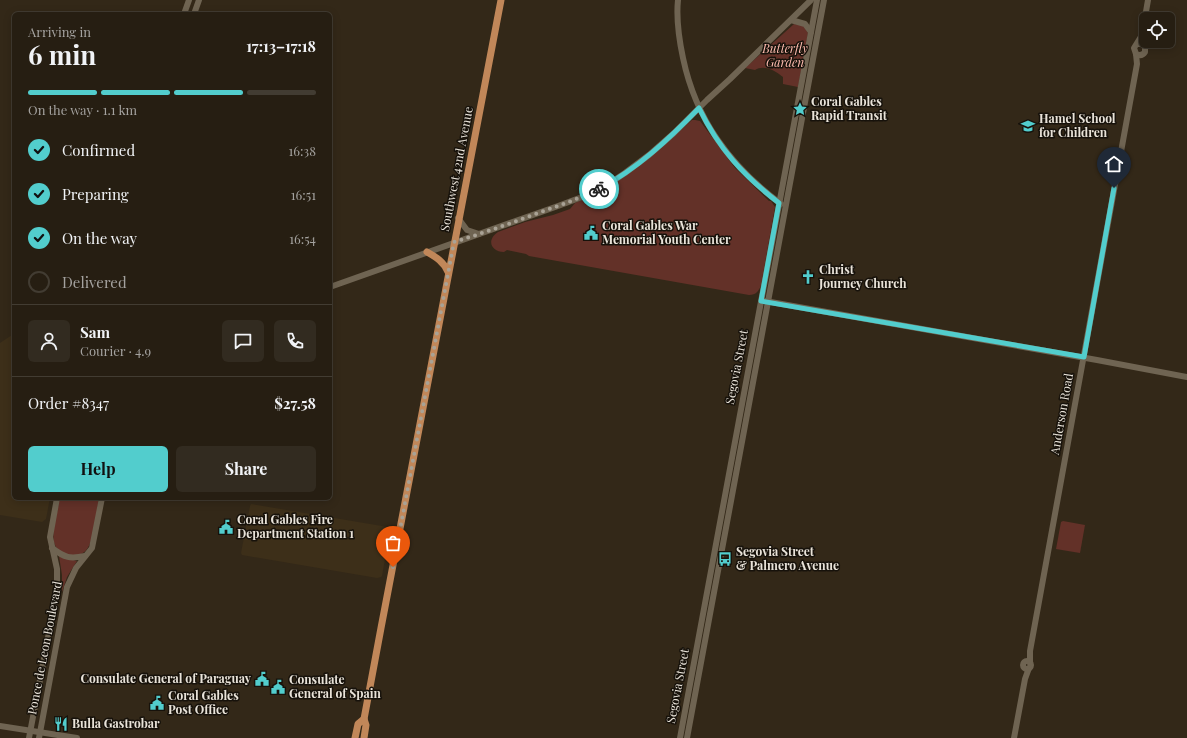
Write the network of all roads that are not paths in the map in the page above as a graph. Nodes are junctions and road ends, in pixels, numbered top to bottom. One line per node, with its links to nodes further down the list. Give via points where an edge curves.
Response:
1 (189, 0): 9 (street)
2 (199, 0): 10 (street)
3 (501, 0): 20 (main road, Southwest 42nd Avenue)
4 (678, 0): 17 (street, via 682,52 688,80)
5 (811, 0): 12 (street)
6 (817, 0): 13 (street, Segovia Street)
7 (824, 0): 19 (street, Segovia Street)
8 (1148, 0): 11 (street)
9 (185, 12)
10 (195, 12)
11 (1146, 12)
12 (791, 20): 13 (street, via 805,24); 17 (street)
13 (811, 32): 18 (street, Segovia Street)
14 (1139, 45): 16 (street, via 1134,48 1134,52)
15 (1144, 48): 16 (street, via 1146,50)
16 (1139, 54): 27 (street, Anderson Road)
17 (699, 108): 18 (street, via 718,141 739,167); 21 (street, via 649,155 606,185 582,197)
18 (779, 203): 19 (street); 26 (street, Segovia Street)
19 (785, 207): 26 (street, Segovia Street)
20 (458, 218): 21 (street, via 467,230); 22 (main road, Southwest 42nd Avenue)
21 (479, 234): 22 (street)
22 (454, 242): 23 (street); 24 (main road, Southwest 42nd Avenue)
23 (427, 252): 24 (main road, via 439,259); 25 (street)
24 (448, 272): 33 (main road, Southwest 42nd Avenue)
25 (332, 286)
26 (764, 301): 27 (street); 41 (street, Segovia Street); 42 (street, Segovia Street)
27 (1084, 357): 28 (street); 43 (street, Anderson Road, via 1030,651 1025,658 1027,665)
28 (1187, 377)
29 (57, 500): 31 (street, Ponce de Leon Boulevard, via 50,537)
30 (102, 500): 32 (street, Ponce de Leon Boulevard, via 93,542)
31 (52, 548): 32 (street, via 69,558); 35 (street, Ponce de Leon Boulevard, via 57,569 57,590)
32 (86, 555): 36 (street, Ponce de Leon Boulevard, via 67,586)
33 (364, 719): 39 (main road, Southwest 42nd Avenue, via 358,724); 40 (main road, Southwest 42nd Avenue)
34 (0, 726): 35 (street)
35 (31, 730): 36 (street); 37 (street, Ponce de Leon Boulevard)
36 (39, 735): 38 (street)
37 (29, 738)
38 (77, 738)
39 (355, 738)
40 (364, 738)
41 (680, 738)
42 (686, 738)
43 (1014, 738)

